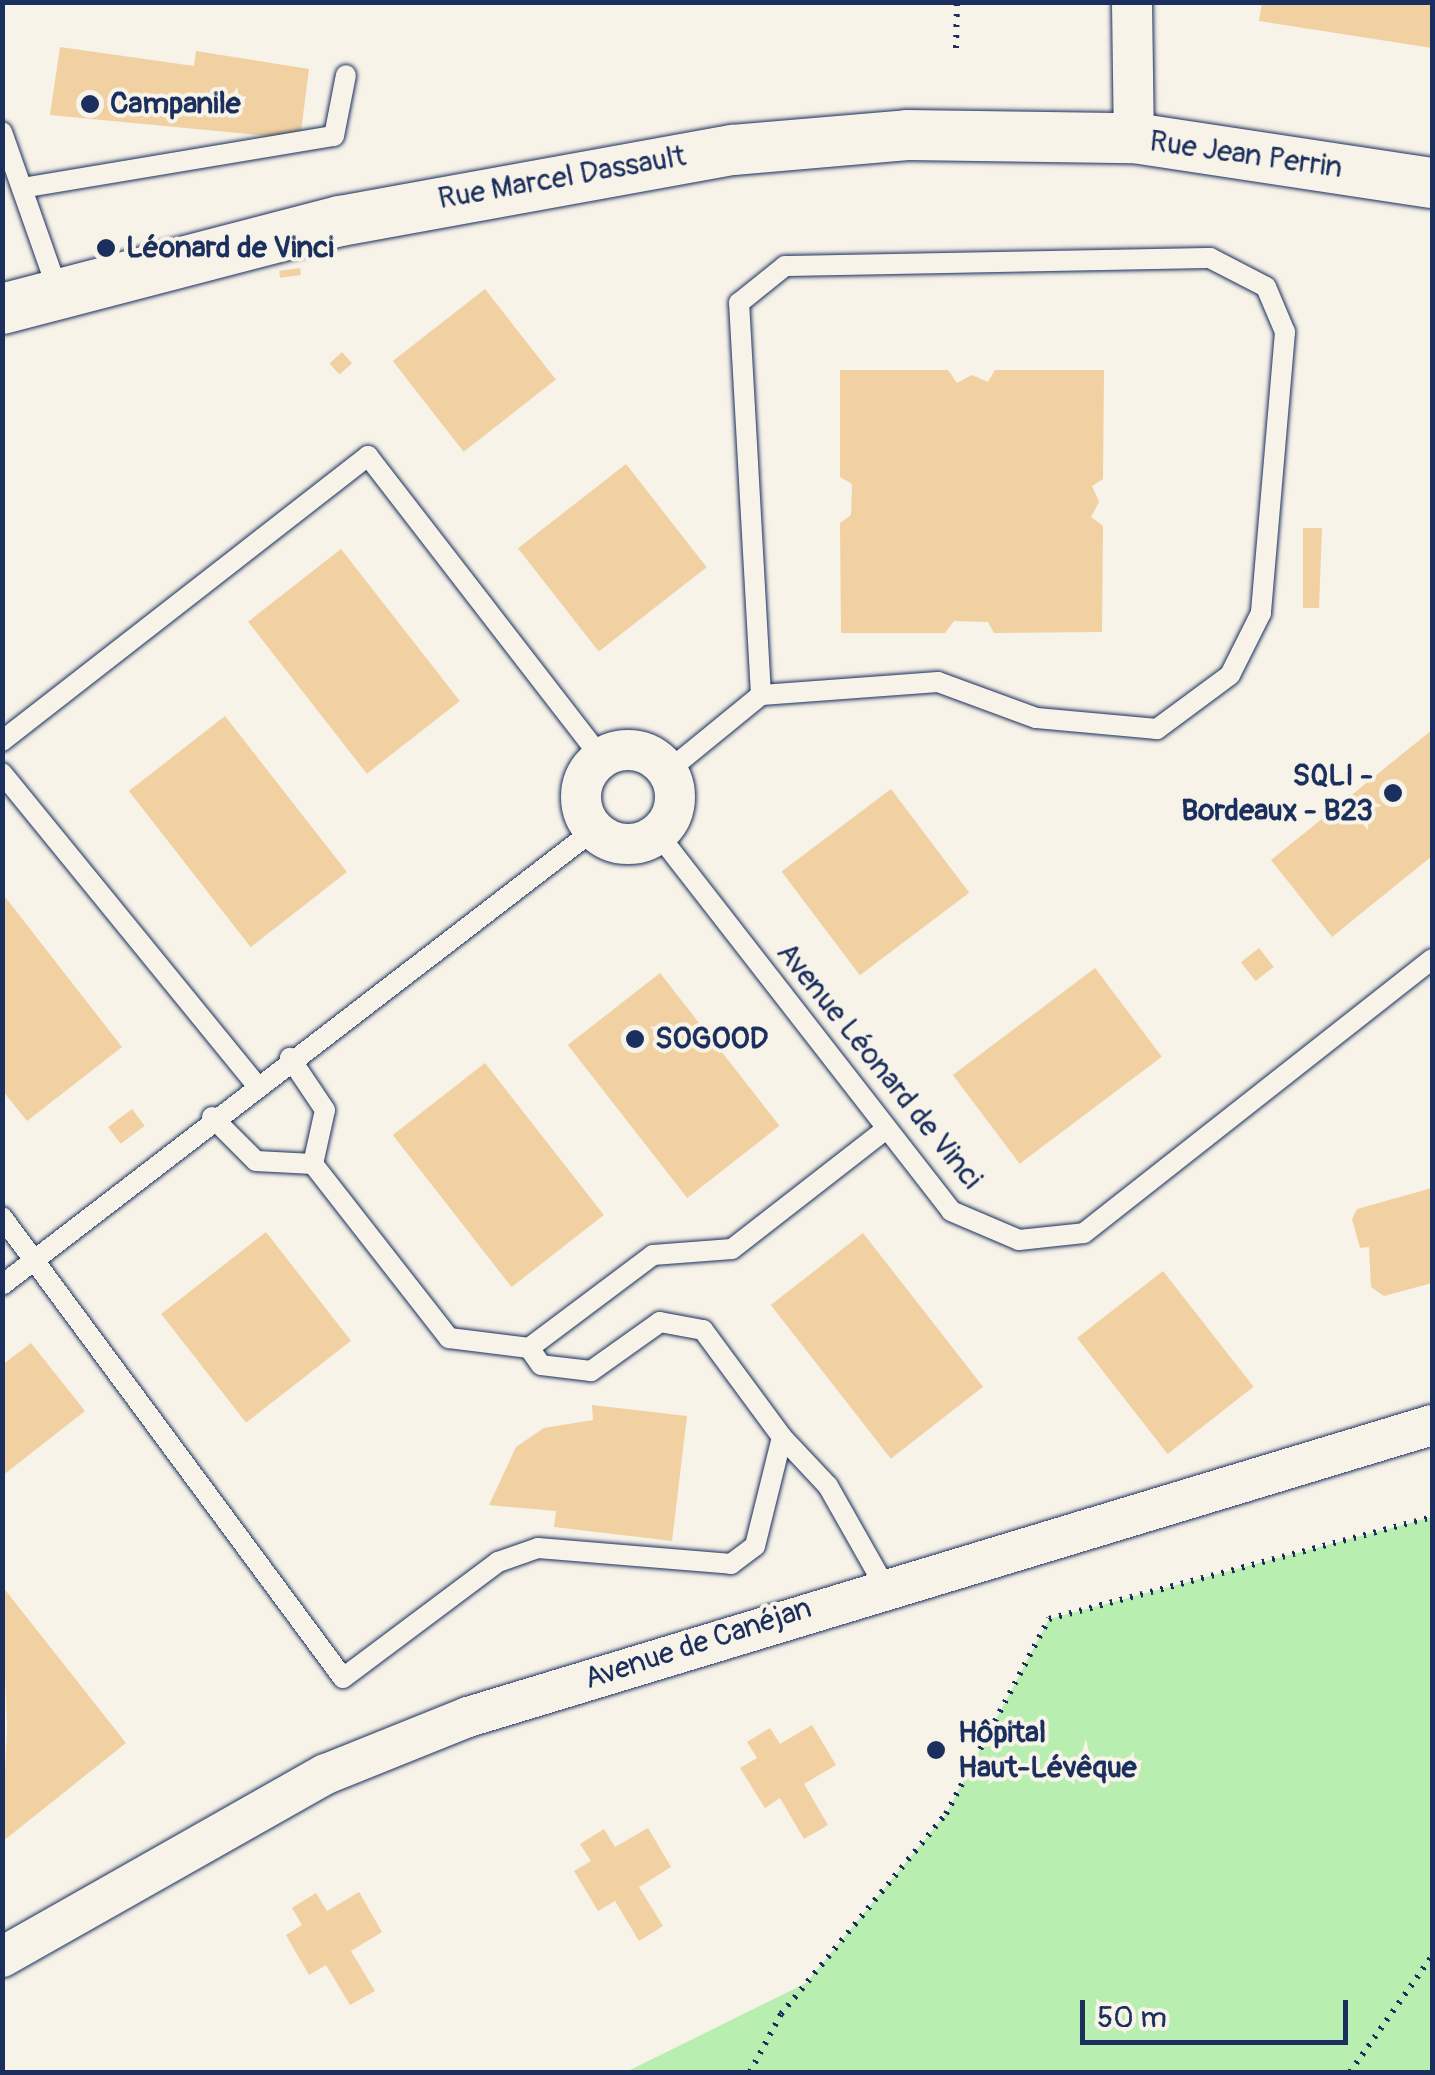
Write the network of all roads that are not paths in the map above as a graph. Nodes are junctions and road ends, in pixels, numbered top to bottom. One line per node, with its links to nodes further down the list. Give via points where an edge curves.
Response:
1 (1132, 2): 4 (street, Rue Jean Perrin)
2 (346, 75): 6 (lane, via 334,136)
3 (2, 132): 6 (lane)
4 (1134, 138): 5 (street, Rue Jean Perrin); 7 (street, Rue Marcel Dassault, via 907,135 687,154 341,221)
5 (1432, 183)
6 (22, 188): 7 (lane)
7 (59, 294): 8 (street, Rue Marcel Dassault)
8 (2, 308)
9 (760, 695): 9 (lane, via 738,303 785,266 1210,258 1266,287 1285,332 1261,613 1230,675 1157,729 1036,718 938,682); 12 (lane)
10 (2, 741): 11 (lane, via 368,456)
11 (601, 757): 12 (street, via 633,749); 14 (street, via 582,786)
12 (668, 771): 15 (street, via 676,802)
13 (2, 773): 18 (lane)
14 (594, 830): 15 (street, via 622,844); 17 (lane)
15 (658, 834): 20 (lane, Avenue Léonard de Vinci)
16 (1432, 958): 20 (lane, Avenue Léonard de Vinci, via 1084,1234 1020,1240 951,1211)
17 (290, 1058): 18 (lane); 21 (lane, via 324,1110)
18 (256, 1084): 19 (lane)
19 (212, 1118): 21 (lane, via 256,1161); 23 (lane)
20 (886, 1129): 25 (lane, via 732,1248 654,1255)
21 (313, 1164): 25 (lane, via 449,1338)
22 (2, 1217): 23 (lane)
23 (35, 1259): 24 (lane); 27 (lane, via 343,1678 498,1562 538,1548 731,1564 755,1546)
24 (2, 1285)
25 (529, 1348): 27 (lane, via 542,1365 591,1371 660,1322 704,1330)
26 (1432, 1425): 28 (street, Avenue de Canéjan)
27 (782, 1437): 28 (lane, via 828,1486)
28 (884, 1585): 29 (street, Avenue de Canéjan, via 468,1717 326,1774)
29 (2, 1957)

